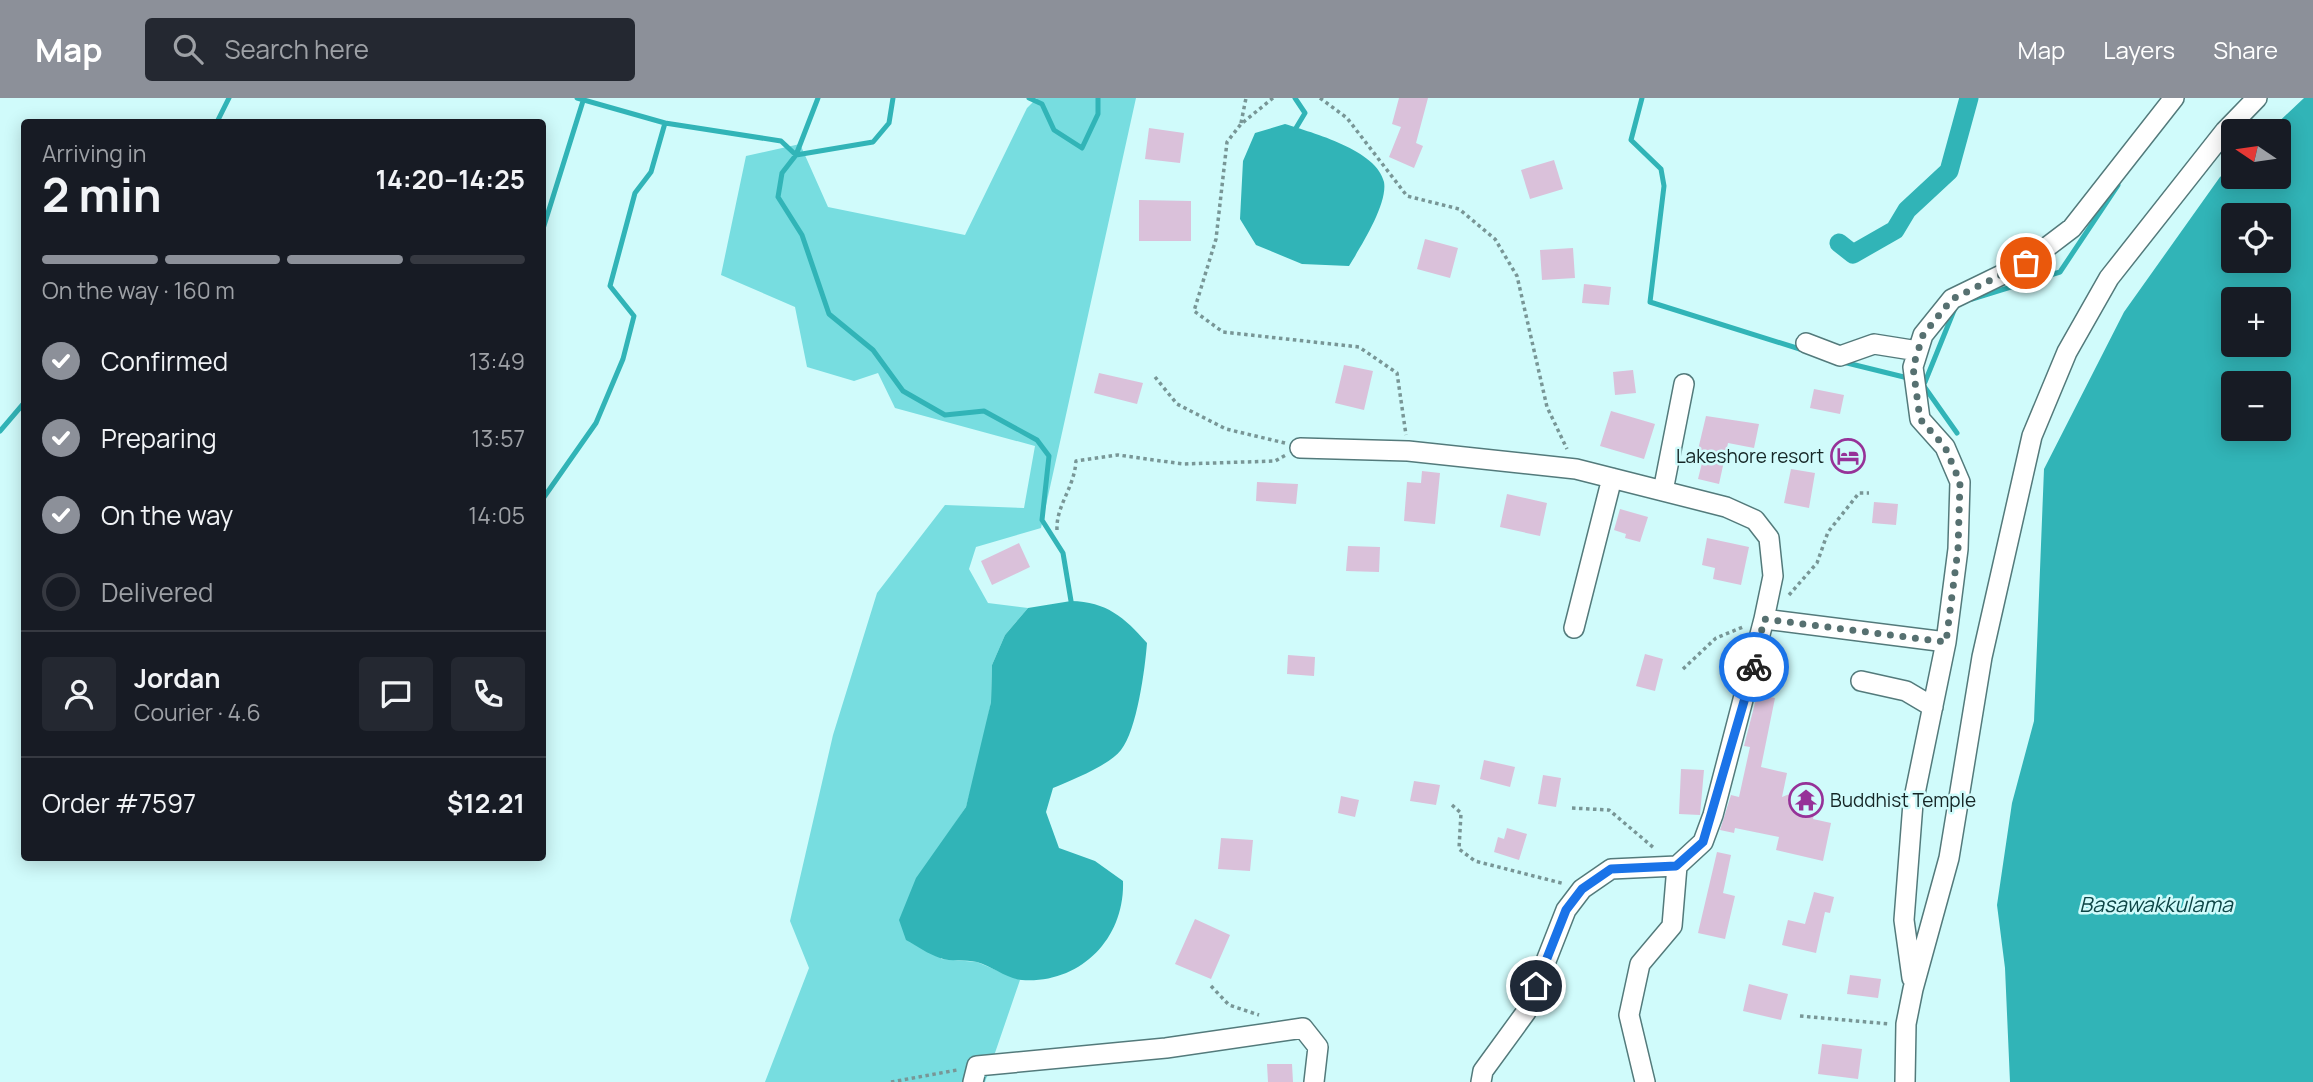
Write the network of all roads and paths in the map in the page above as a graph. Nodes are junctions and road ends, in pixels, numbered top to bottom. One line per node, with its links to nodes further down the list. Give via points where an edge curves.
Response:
1 (1246, 98): 6 (path)
2 (1273, 98): 6 (path)
3 (1320, 98): 13 (path, via 1347,118 1407,196 1459,209 1496,239 1517,276 1547,407)
4 (2174, 98): 8 (street, via 2072,228 2026,263 1952,299 1923,335)
5 (2257, 98): 29 (street, via 2225,131 2109,278 2067,352 2032,436 1982,657 1949,858)
6 (1241, 124): 12 (path, via 1227,142 1216,239 1194,311 1223,332 1359,347 1397,373)
7 (1806, 343): 8 (street, via 1840,356 1874,344)
8 (1918, 351): 20 (street, via 1913,367 1920,419 1945,447 1960,482 1958,549)
9 (1155, 377): 11 (path, via 1177,404 1226,429)
10 (1684, 384): 15 (street)
11 (1300, 448): 12 (street); 17 (path, via 1275,461 1183,464 1118,456 1076,461 1075,481 1056,517)
12 (1408, 451): 13 (street)
13 (1576, 469): 14 (street)
14 (1612, 478): 15 (street); 19 (street)
15 (1663, 491): 18 (street, via 1726,507 1755,520 1769,538 1773,576)
16 (1869, 493): 18 (path, via 1859,493 1828,532 1817,563)
17 (1057, 530)
18 (1764, 619): 20 (street); 21 (path, via 1716,638); 26 (street, via 1713,816 1703,842)
19 (1574, 628)
20 (1946, 642): 23 (street)
21 (1683, 669)
22 (1861, 681): 23 (street, via 1906,691)
23 (1933, 707): 29 (street, via 1913,803 1904,919)
24 (1452, 805): 27 (path, via 1461,813 1459,849 1475,861)
25 (1572, 808): 26 (path, via 1609,810)
26 (1676, 866): 27 (street, via 1611,869); 37 (street, via 1672,926 1640,964 1629,1015)
27 (1582, 889): 36 (street, via 1566,910 1526,1012 1483,1071)
28 (1211, 986): 32 (path, via 1229,1005 1264,1016)
29 (1913, 989): 31 (street)
30 (1800, 1016): 31 (path)
31 (1906, 1024): 38 (street)
32 (1281, 1030): 33 (street); 35 (street, via 1303,1028 1318,1047)
33 (975, 1074): 34 (path)
34 (891, 1082)
35 (1314, 1082)
36 (1481, 1082)
37 (1645, 1082)
38 (1905, 1082)

